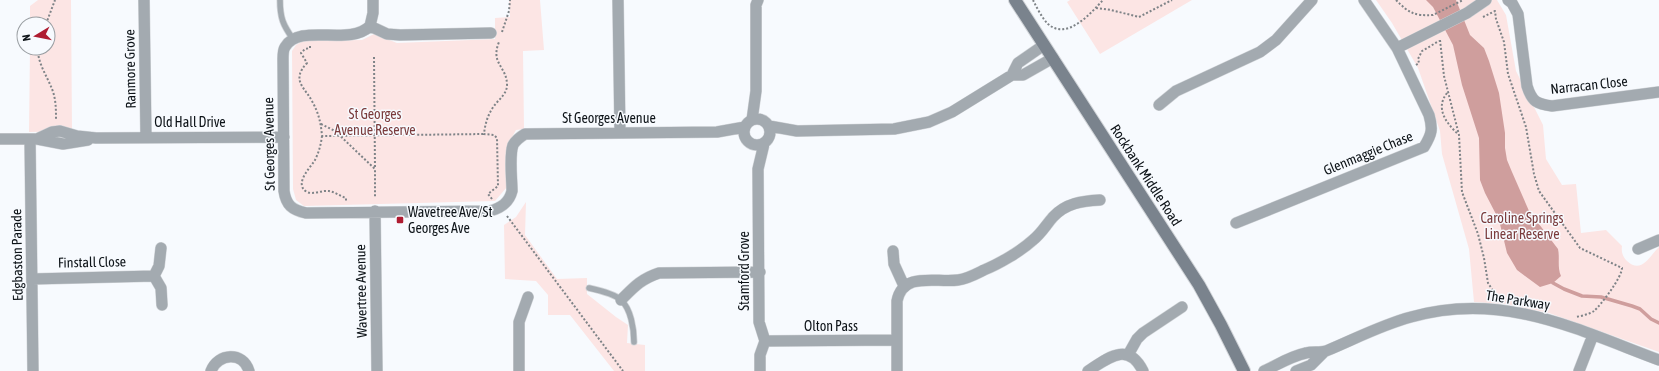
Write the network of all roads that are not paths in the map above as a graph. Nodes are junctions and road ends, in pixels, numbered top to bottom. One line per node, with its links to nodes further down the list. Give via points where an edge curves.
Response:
1 (144, 0): 23 (street, Ranmore Grove)
2 (280, 0): 13 (lane, via 283,25)
3 (373, 0): 11 (street)
4 (618, 0): 21 (street)
5 (758, 0): 20 (street, Stamford Grove)
6 (1015, 0): 14 (street, Rockbank Middle Road)
7 (1312, 0): 19 (street, via 1276,40 1260,52 1176,91)
8 (1364, 0): 15 (street, Glenmaggie Chase)
9 (1486, 0): 15 (street, via 1467,13)
10 (1508, 0): 18 (street, Narracan Close, via 1518,14 1530,96 1540,104 1552,106)
11 (370, 26): 12 (street, via 387,34 400,35); 13 (street, via 366,31 351,35 310,35)
12 (498, 35)
13 (293, 39): 22 (street, St Georges Avenue, via 284,48)
14 (1044, 45): 16 (street, Rockbank Middle Road); 17 (street, St Georges Avenue, via 1018,62)
15 (1397, 48): 28 (street, Glenmaggie Chase, via 1432,126 1431,136 1424,147)
16 (1053, 58): 17 (street, St Georges Avenue, via 1023,75); 58 (street, Rockbank Middle Road, via 1198,285)
17 (1012, 75): 20 (street, St Georges Avenue, via 952,112 929,122 894,129)
18 (1659, 92)
19 (1159, 105)
20 (757, 132): 21 (street, St Georges Avenue); 33 (street, Stamford Grove)
21 (620, 133): 27 (street, St Georges Avenue, via 525,134 514,144 511,196 500,208 490,211)
22 (284, 137): 23 (street, Old Hall Drive); 27 (street, St Georges Avenue, via 284,191 290,207 306,213)
23 (146, 138): 25 (street, Old Hall Drive, via 96,138 60,131)
24 (0, 139): 25 (street, Old Hall Drive)
25 (34, 139): 35 (street, Edgbaston Parade)
26 (1100, 200): 36 (street, via 1078,202 1068,206 1058,212 1032,241 992,267 966,279 916,281 908,282)
27 (375, 211): 52 (street, Wavertree Avenue)
28 (1236, 223)
29 (1659, 240): 31 (street)
30 (161, 248): 34 (street, via 159,266)
31 (1638, 249)
32 (893, 251): 36 (street, via 894,264)
33 (760, 272): 39 (street, via 659,273 637,283); 44 (street, Stamford Grove, via 759,322)
34 (154, 276): 35 (street, Finstall Close); 40 (street, via 161,288)
35 (32, 279): 49 (street, Edgbaston Parade)
36 (904, 286): 43 (street, via 898,293)
37 (589, 288): 39 (lane)
38 (528, 298): 53 (street, via 519,322)
39 (621, 300): 45 (lane, via 634,328)
40 (162, 305)
41 (1182, 307): 47 (street, via 1143,333)
42 (1593, 335): 46 (street, The Parkway, via 1540,317 1501,310 1473,309 1412,316); 48 (street, The Parkway); 61 (street)
43 (897, 340): 44 (street, Olton Pass); 55 (street)
44 (765, 341): 54 (street, via 760,356)
45 (634, 342)
46 (1324, 352): 59 (street, The Parkway, via 1306,353); 60 (street, The Parkway, via 1311,365)
47 (1128, 355): 56 (street, via 1115,355); 57 (street)
48 (1659, 360)
49 (33, 371)
50 (211, 371): 51 (street, via 217,361 230,356 245,363)
51 (249, 371)
52 (377, 371)
53 (520, 371)
54 (760, 371)
55 (897, 371)
56 (1088, 371)
57 (1143, 371)
58 (1244, 371)
59 (1264, 371)
60 (1296, 371)
61 (1579, 371)

